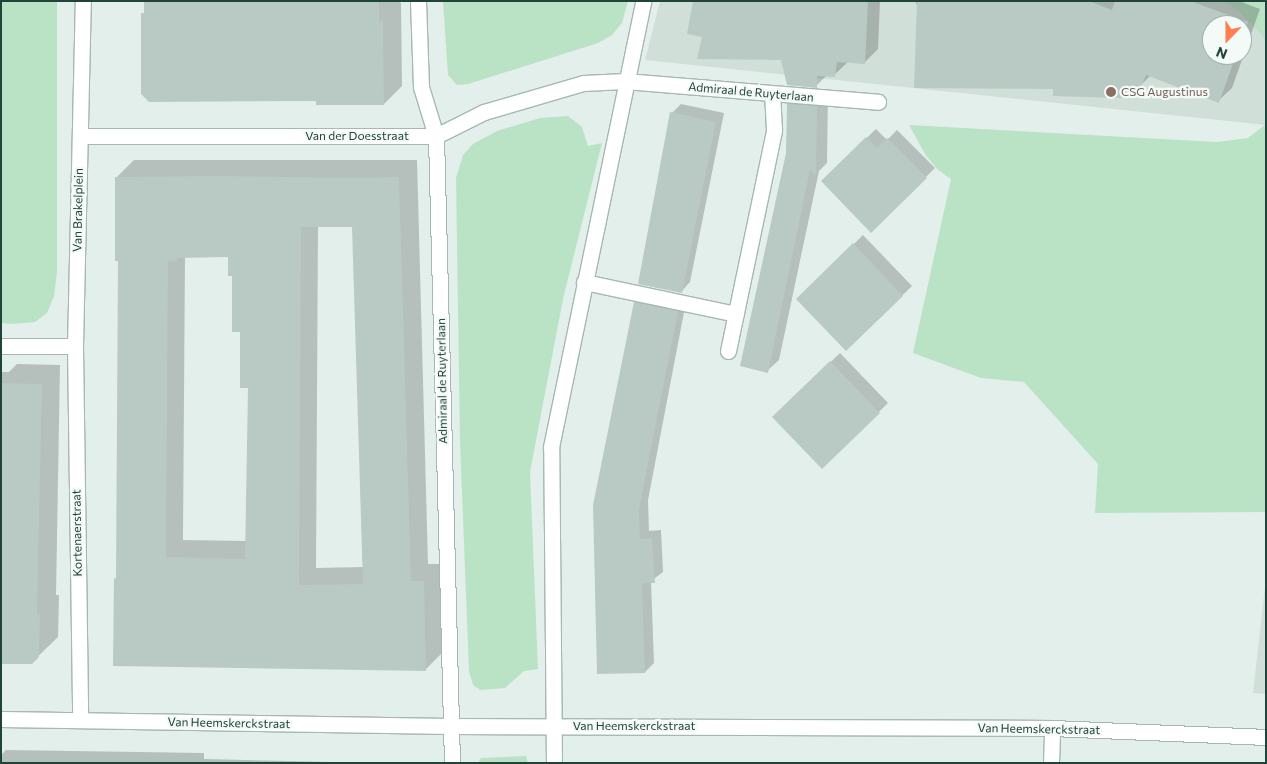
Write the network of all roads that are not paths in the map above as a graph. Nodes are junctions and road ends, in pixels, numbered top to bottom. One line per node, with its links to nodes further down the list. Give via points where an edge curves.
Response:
1 (83, 1): 7 (street, Van Brakelplein)
2 (418, 1): 8 (street, Admiraal de Ruyterlaan, via 421,87)
3 (643, 1): 4 (street)
4 (625, 81): 5 (street, Admiraal de Ruyterlaan); 8 (street, Van der Doesstraat, via 583,83 484,112); 9 (street)
5 (772, 94): 6 (street, Admiraal de Ruyterlaan); 10 (street, via 774,130)
6 (878, 102)
7 (80, 136): 8 (street, Van der Doesstraat); 12 (street, Van Brakelplein)
8 (436, 136): 16 (street, Admiraal de Ruyterlaan)
9 (584, 282): 10 (street); 17 (street, via 551,447)
10 (736, 314): 13 (street)
11 (1, 346): 12 (street)
12 (75, 346): 15 (street, Kortenaerstraat)
13 (728, 351)
14 (1, 719): 15 (street, Van Heemskerckstraat)
15 (80, 720): 16 (street, Van Heemskerckstraat)
16 (451, 726): 17 (street, Van Heemskerckstraat); 20 (street, Admiraal de Ruyterlaan)
17 (553, 726): 18 (street, Van Heemskerckstraat); 21 (street)
18 (1052, 728): 19 (street, Van Heemskerckstraat); 22 (street)
19 (1266, 737)
20 (452, 763)
21 (554, 763)
22 (1051, 763)

